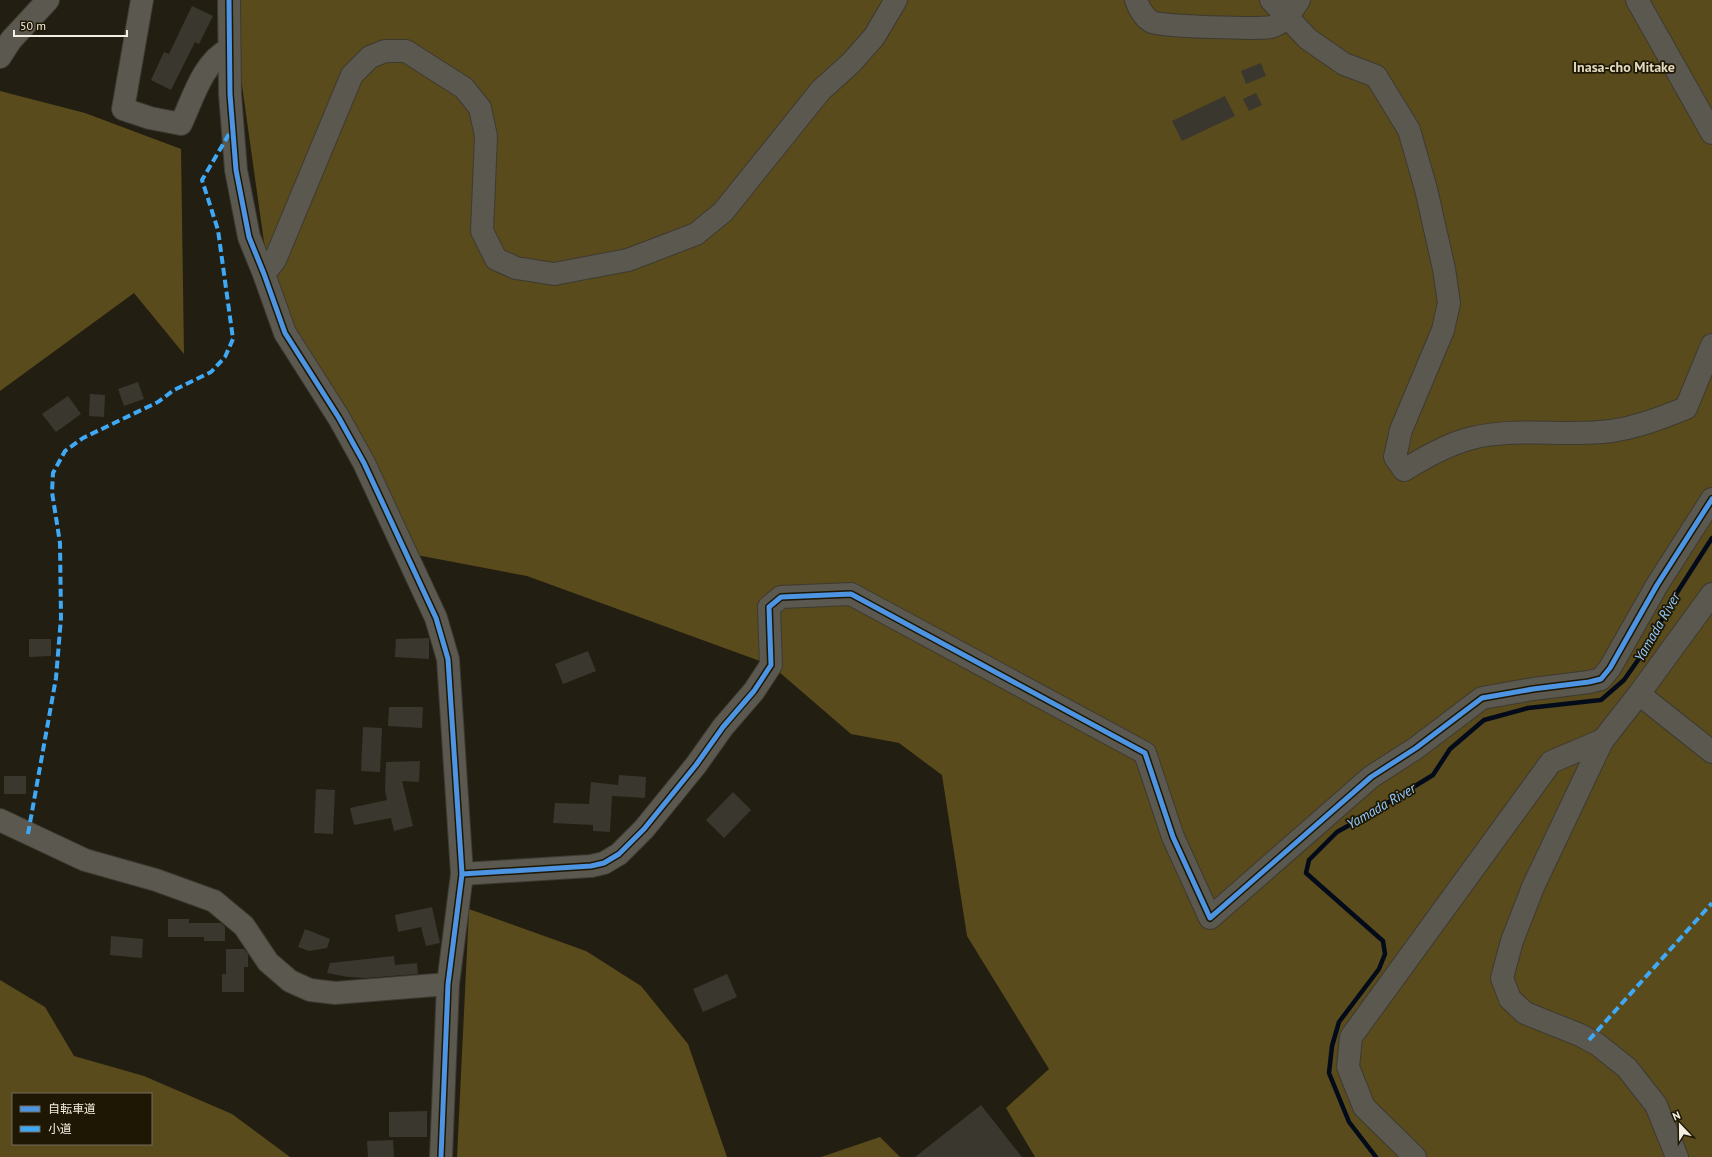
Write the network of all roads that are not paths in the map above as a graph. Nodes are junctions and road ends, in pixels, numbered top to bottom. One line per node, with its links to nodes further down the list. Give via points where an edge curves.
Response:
1 (48, 0): 11 (street, via 11,40)
2 (142, 0): 10 (street, via 123,109 181,124 203,76 219,54)
3 (229, 0): 10 (street)
4 (896, 0): 13 (street, via 874,37 851,63 821,90 723,212 696,234 628,260 554,274 516,268 496,259 485,238 482,231 486,136 480,108 464,88 406,51 385,50 370,57 352,75 275,260)
5 (1136, 0): 9 (street, via 1139,9 1152,22 1172,26 1271,27)
6 (1271, 0): 9 (street)
7 (1299, 0): 9 (street)
8 (1637, 0): 12 (street)
9 (1287, 18): 14 (street, via 1308,39 1344,64 1376,76 1408,130 1426,189 1444,268 1449,303 1443,330 1401,430 1395,457 1404,470 1427,456 1472,438 1504,434 1610,431 1643,425 1686,408)
10 (229, 49): 13 (street, via 236,170 249,237)
11 (0, 57)
12 (1712, 133)
13 (264, 274): 21 (street, via 285,333 339,418 364,463 436,618 448,659)
14 (1712, 345)
15 (1712, 499): 21 (street, via 1601,679 1482,698 1416,748 1371,777 1210,918 1173,837 1145,753 851,594 781,597 769,607 771,665 696,765 644,829 619,854 604,863 590,866)
16 (1712, 594): 17 (street)
17 (1639, 694): 18 (street); 19 (street)
18 (1603, 740): 24 (street, via 1551,762 1351,1037 1348,1067 1364,1107); 25 (street, via 1532,887 1512,941 1502,978 1510,999 1525,1012 1585,1037 1627,1068 1656,1105)
19 (1712, 752)
20 (0, 820): 22 (street, via 85,860 156,880 214,901 244,926 268,962 290,981 310,990 348,992)
21 (462, 874): 22 (street)
22 (448, 984): 23 (street)
23 (441, 1157)
24 (1415, 1157)
25 (1676, 1157)

